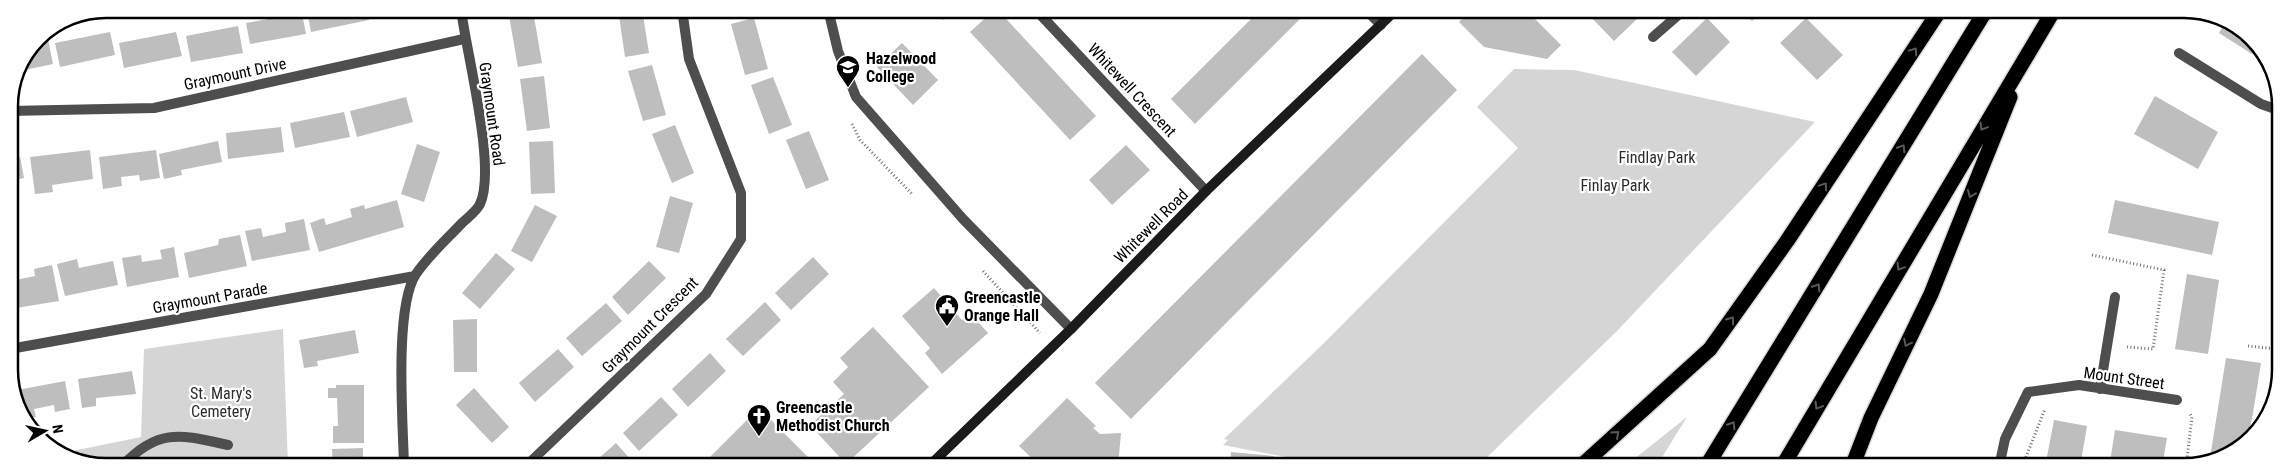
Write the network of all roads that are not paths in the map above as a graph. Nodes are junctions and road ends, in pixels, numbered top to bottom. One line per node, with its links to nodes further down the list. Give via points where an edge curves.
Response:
1 (461, 18): 13 (street, Graymount Road)
2 (683, 18): 28 (street, Graymount Crescent, via 689,59 741,193 741,239 706,294)
3 (830, 18): 21 (street, via 838,51 856,97 963,219)
4 (1044, 18): 18 (street, Whitewell Crescent)
5 (1374, 18): 11 (street)
6 (1388, 18): 11 (street, Whitewell Road)
7 (1673, 18): 12 (street)
8 (1935, 18): 30 (highway, one-way to 8, via 1710,349 1787,241)
9 (1981, 18): 31 (highway, one-way to 9)
10 (2049, 18): 14 (highway)
11 (1381, 25): 18 (street, Whitewell Road)
12 (1653, 37)
13 (464, 39): 17 (street, Graymount Drive, via 154,108); 19 (street, Graymount Road, via 478,102 486,176 480,205)
14 (2028, 51): 32 (highway, one-way to 32); 33 (highway, one-way to 33, via 1931,294 1871,418)
15 (2179, 53): 16 (street)
16 (2272, 108)
17 (18, 111)
18 (1206, 191): 21 (street, Whitewell Road)
19 (415, 276): 22 (street, Graymount Parade); 27 (street, Graymount Road, via 403,312)
20 (2115, 297): 23 (street)
21 (1071, 329): 29 (street, Whitewell Road)
22 (18, 348)
23 (2100, 388): 24 (street, Mount Street); 34 (street, Mount Street, via 2079,385 2028,392 2005,439)
24 (2177, 400)
25 (228, 445): 26 (street, via 174,435 152,443)
26 (132, 458)
27 (404, 458)
28 (534, 458)
29 (937, 458)
30 (1590, 458)
31 (1712, 458)
32 (1787, 458)
33 (1855, 458)
34 (2001, 458)

